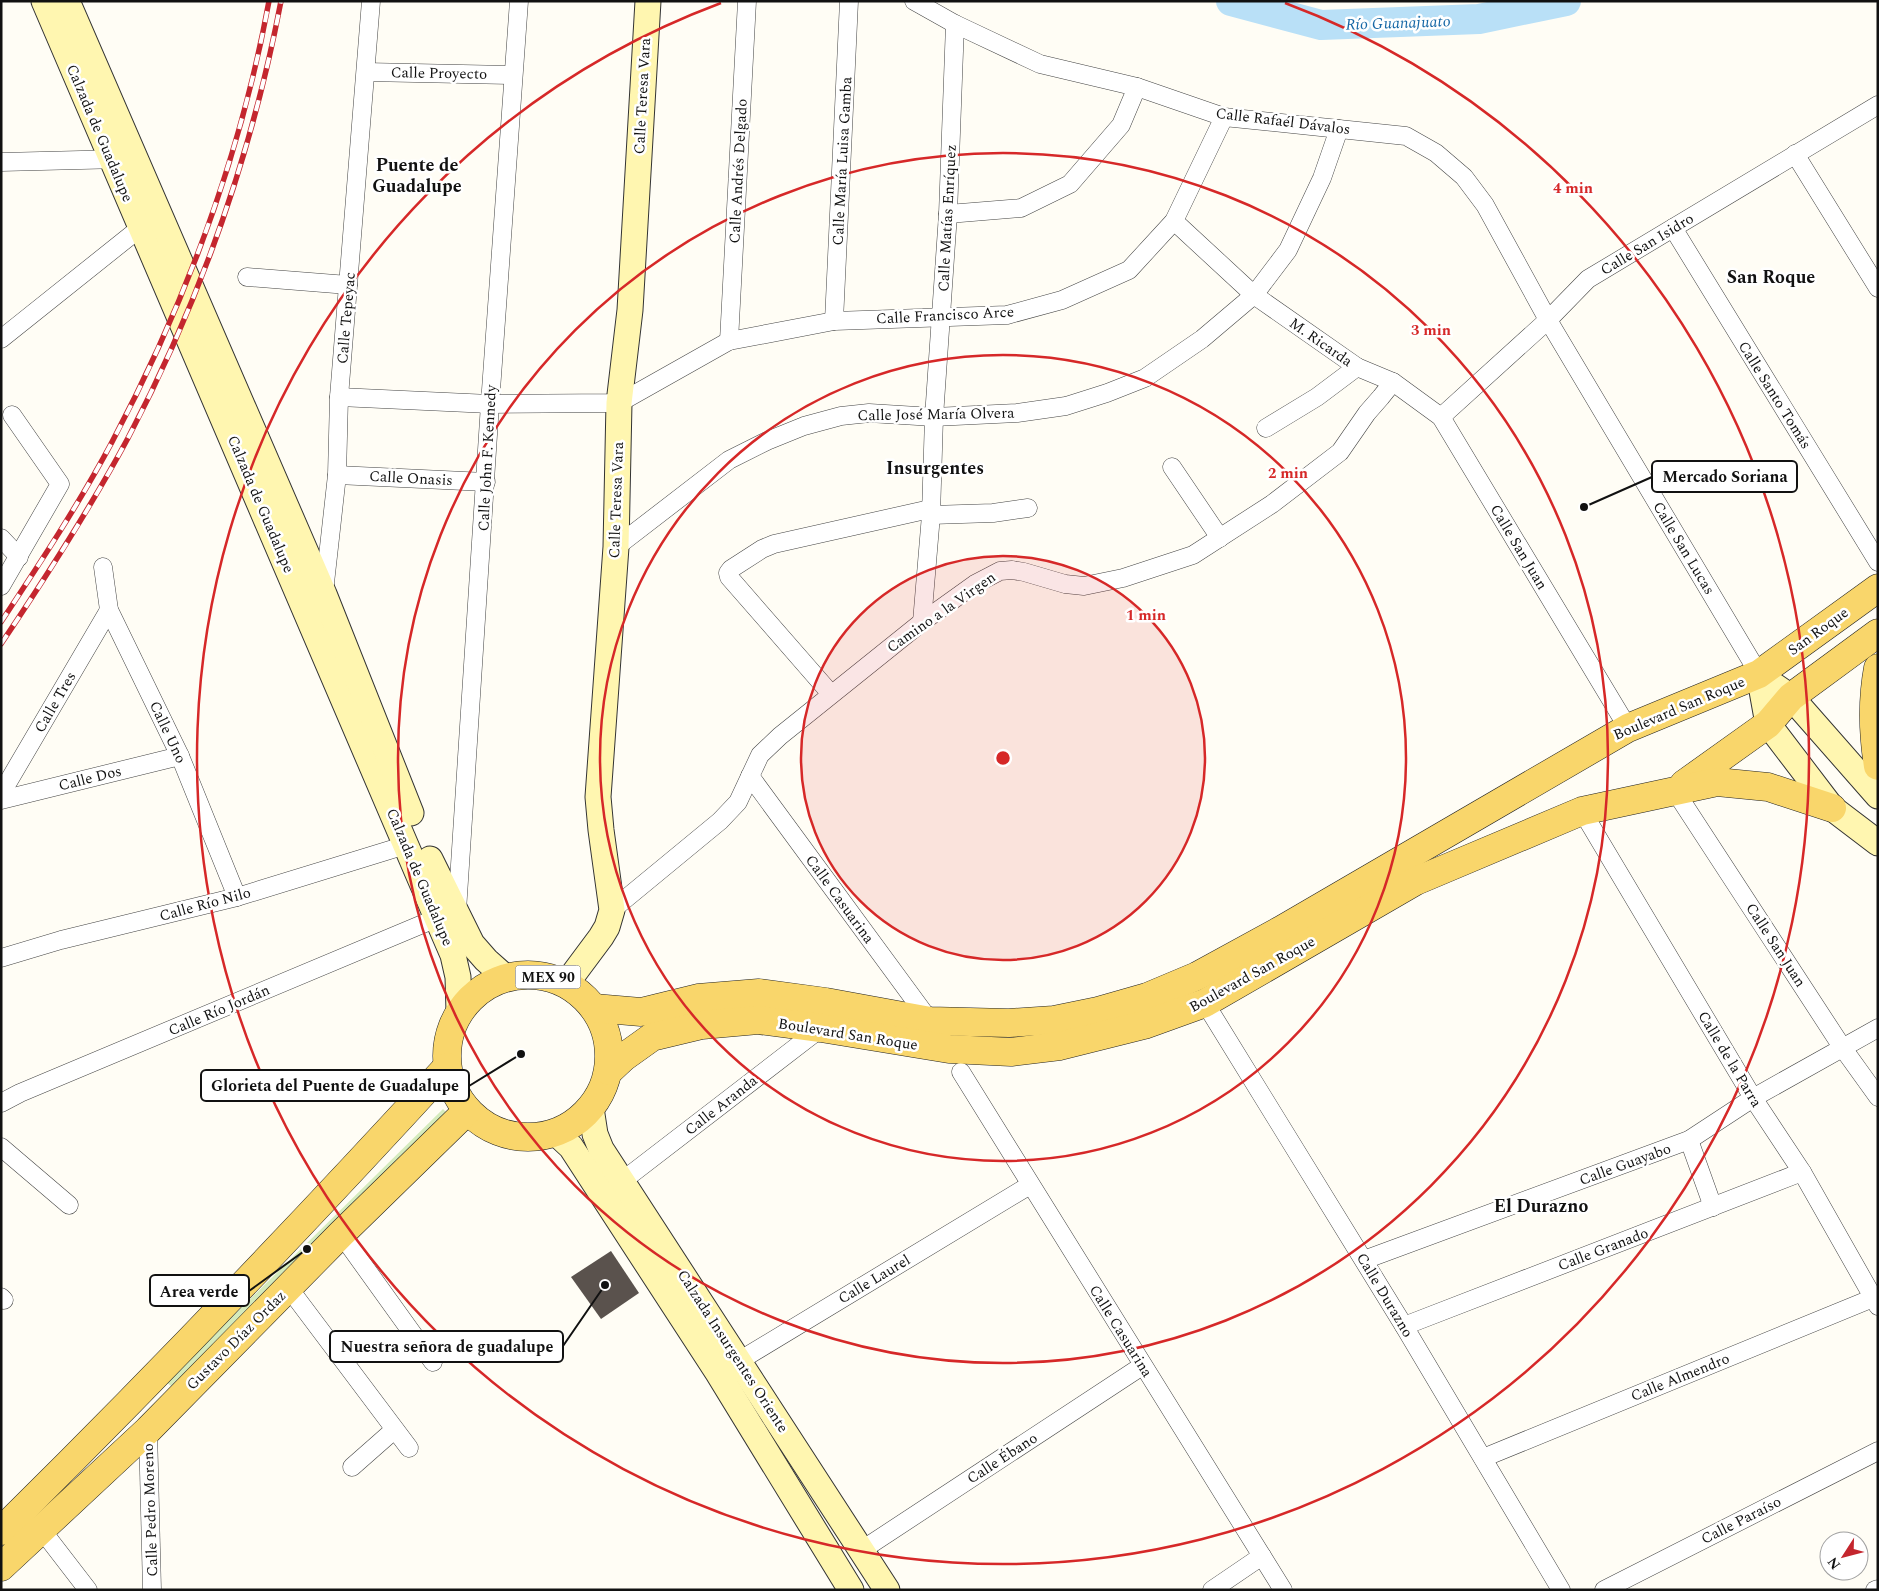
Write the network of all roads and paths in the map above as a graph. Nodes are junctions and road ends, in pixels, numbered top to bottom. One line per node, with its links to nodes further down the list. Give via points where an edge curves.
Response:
1 (44, 1): 17 (main road, Calzada de Guadalupe / MEX 90)
2 (67, 1): 17 (main road, Calzada de Guadalupe / MEX 90)
3 (371, 1): 10 (street, Calle Tepeyac)
4 (519, 1): 11 (street, Calle John F. Kennedy)
5 (648, 1): 35 (main road, Calle Teresa Vara, via 630,310)
6 (747, 1): 31 (street, Calle Andrés Delgado)
7 (849, 1): 29 (street, Calle María Luisa Gamba)
8 (914, 1): 9 (street, Calle Rafaél Dávalos)
9 (955, 24): 12 (street, Calle Rafaél Dávalos, via 1040,64); 19 (street, Calle Matías Enríquez)
10 (366, 72): 11 (street, Calle Proyecto); 24 (street, Calle Tepeyac)
11 (513, 75): 36 (street, Calle John F. Kennedy)
12 (1137, 87): 14 (street, Calle Rafaél Dávalos); 19 (street, via 1121,125 1070,184 1021,208)
13 (1878, 105): 16 (street, Calle San Isidro)
14 (1224, 117): 15 (street, Calle Rafaél Dávalos); 20 (street, Calle Francisco Arce)
15 (1339, 129): 26 (street, Calle José María Olvera, via 1322,178 1288,250); 28 (street, Calle Rafaél Dávalos, via 1406,136 1436,153 1464,177 1485,205)
16 (1795, 154): 22 (street, Calle San Isidro); 25 (street)
17 (123, 159): 18 (street); 21 (main road, Calzada de Guadalupe / MEX 90); 54 (main road, Calzada de Guadalupe / MEX 90)
18 (1, 162)
19 (948, 214): 27 (street, Calle Matías Enríquez)
20 (1174, 221): 26 (street, M. Ricarda); 27 (street, Calle Francisco Arce, via 1129,270 1062,300 1007,315)
21 (140, 228): 30 (street); 58 (main road, Calzada de Guadalupe / MEX 90)
22 (1673, 228): 28 (street, Calle San Isidro, via 1588,280); 50 (street, Calle Santo Tomás)
23 (247, 277): 24 (street)
24 (348, 285): 34 (street, Calle Tepeyac)
25 (1878, 288)
26 (1254, 296): 32 (street, M. Ricarda); 38 (street, Calle José María Olvera, via 1202,340 1145,378 1107,393 1066,406 1017,413)
27 (942, 318): 29 (street, Calle Francisco Arce); 38 (street, Calle Matías Enríquez)
28 (1548, 320): 39 (street, Calle San Isidro); 60 (street, Calle San Lucas)
29 (834, 321): 31 (street, Calle Francisco Arce)
30 (1, 339)
31 (729, 341): 35 (street, Calle Francisco Arce)
32 (1357, 367): 33 (street, M. Ricarda); 40 (street, via 1317,397)
33 (1393, 382): 39 (street, Calle San Juan); 47 (street, Camino a la Virgen, via 1340,452 1272,504)
34 (339, 397): 36 (street); 42 (street, Calle Tepeyac)
35 (619, 403): 36 (street); 48 (main road, Calle Teresa Vara)
36 (490, 404): 43 (street, Calle John F. Kennedy)
37 (12, 415): 49 (street, via 60,484)
38 (934, 417): 45 (street, Calle Matías Enríquez); 48 (street, Calle José María Olvera, via 869,413 841,416 776,437 729,460)
39 (1441, 417): 64 (street, Calle San Juan)
40 (1266, 428)
41 (1172, 467): 47 (street)
42 (337, 475): 43 (street, Calle Onasis); 54 (street, Calle Tepeyac)
43 (486, 482): 78 (street, Calle John F. Kennedy)
44 (1028, 508): 45 (street, via 993,513)
45 (931, 512): 56 (street, Calle Matías Enríquez); 61 (street, via 774,544 728,573)
46 (1, 538): 49 (street)
47 (1220, 538): 56 (street, Camino a la Virgen, via 1193,555 1123,578 1084,586 1024,572 1000,571 975,584)
48 (616, 547): 77 (main road, Calle Teresa Vara, via 598,797)
49 (19, 557): 52 (street)
50 (1878, 562)
51 (103, 567): 55 (street, Calle Uno)
52 (1, 586)
53 (1878, 588): 60 (main road, San Roque)
54 (324, 594): 58 (street, Calle Tepeyac); 78 (main road, Calzada de Guadalupe / MEX 90, via 424,847)
55 (109, 610): 65 (street, Calle Uno); 69 (street, Calle Tres)
56 (922, 622): 61 (street, Camino a la Virgen)
57 (1878, 633): 62 (main road)
58 (316, 634): 75 (main road, Calzada de Guadalupe / MEX 90)
59 (1878, 668): 66 (main road, via 1874,743)
60 (1759, 674): 62 (main road); 63 (main road); 64 (main road, Boulevard San Roque)
61 (831, 694): 67 (street, Camino a la Virgen, via 760,755)
62 (1791, 697): 63 (main road, Boulevard San Roque); 70 (main road)
63 (1768, 724): 68 (main road, Boulevard San Roque); 72 (main road)
64 (1628, 728): 85 (main road, Boulevard San Roque, via 1281,930 1197,976 1147,997 1054,1020 1010,1023)
65 (180, 756): 71 (street, Calle Dos); 76 (street, Calle Uno)
66 (1878, 766)
67 (750, 776): 77 (street, Camino a la Virgen, via 738,802 720,821); 85 (street, Calle Casuarina)
68 (1675, 791): 72 (main road, via 1717,782 1768,787); 73 (main road, Boulevard San Roque); 88 (street, Calle San Juan)
69 (1, 794)
70 (1878, 796)
71 (1, 800)
72 (1832, 808): 74 (main road)
73 (1582, 812): 82 (main road, Boulevard San Roque, via 1416,881); 93 (street, Calle de la Parra)
74 (1878, 844)
75 (406, 845): 76 (street, Calle Río Nilo); 78 (main road, Calzada de Guadalupe / MEX 90)
76 (236, 897): 79 (street, Calle Río Nilo)
77 (612, 910): 81 (main road, Calle Teresa Vara, via 601,937)
78 (447, 917): 80 (main road, Calzada de Guadalupe / MEX 90); 84 (main road, Calzada de Guadalupe / MEX 90); 94 (street, Calle Río Jordán, via 20,1093)
79 (1, 958)
80 (505, 978): 81 (main road, MEX 90, via 526,974); 84 (main road, MEX 90, via 479,990)
81 (566, 984): 83 (main road, MEX 90)
82 (1205, 1003): 86 (main road, Boulevard San Roque, via 1101,1037 1011,1052 949,1050); 106 (street, Calle Durazno)
83 (594, 1008): 85 (main road, Boulevard San Roque, via 641,1012 698,998 759,993); 90 (main road, MEX 90, via 604,1027)
84 (459, 1012): 89 (main road, MEX 90, via 448,1038)
85 (930, 1021)
86 (821, 1028): 90 (main road, Boulevard San Roque, via 758,1020 702,1025 652,1037); 101 (street, Calle Aranda)
87 (1878, 1028): 88 (street, Calle Guayabo)
88 (1842, 1047): 92 (street, Calle San Juan); 93 (street, Calle Guayabo)
89 (447, 1067): 96 (main road, MEX 90, via 454,1090); 121 (main road, Gustavo Díaz Ordaz, via 129,1405)
90 (609, 1071): 95 (main road, MEX 90)
91 (961, 1072): 102 (street, Calle Casuarina)
92 (1878, 1097)
93 (1753, 1098): 98 (street, Calle Guayabo); 100 (street, Calle de la Parra)
94 (1, 1104)
95 (591, 1108): 97 (main road, MEX 90, via 575,1123); 101 (main road, Calzada Insurgentes Oriente, via 601,1149)
96 (468, 1111): 97 (main road, MEX 90, via 486,1126 508,1136 532,1138); 105 (main road, Gustavo Díaz Ordaz)
97 (556, 1133): 113 (main road, Calzada Insurgentes Oriente, via 571,1147)
98 (1689, 1140): 104 (street, Calle Guayabo); 106 (street, Calle Guayabo)
99 (1, 1147): 103 (street)
100 (1802, 1172): 104 (street, Calle Granado); 108 (street, Calle de la Parra)
101 (621, 1182): 110 (main road, Calzada Insurgentes Oriente)
102 (1030, 1184): 110 (street, Calle Laurel); 112 (street, Calle Casuarina)
103 (69, 1205)
104 (1713, 1207): 109 (street, Calle Granado)
105 (341, 1234): 107 (main road, Gustavo Díaz Ordaz); 111 (street)
106 (1364, 1260): 109 (street, Calle Durazno)
107 (288, 1287): 114 (main road, Gustavo Díaz Ordaz); 115 (street)
108 (1876, 1300): 118 (street, Calle Almendro)
109 (1404, 1326): 118 (street, Calle Durazno)
110 (740, 1361): 113 (street, Calle Laurel); 122 (main road, Calzada Insurgentes Oriente)
111 (433, 1362)
112 (1142, 1366): 122 (street, Calle Ébano); 123 (street, Calle Casuarina)
113 (718, 1373): 127 (main road, Calzada Insurgentes Oriente)
114 (148, 1430): 120 (main road, Gustavo Díaz Ordaz); 126 (street, Calle Pedro Moreno)
115 (394, 1430): 116 (street); 119 (street)
116 (409, 1448)
117 (1878, 1451): 132 (street, Calle Paraíso)
118 (1483, 1458): 131 (street, Calle Durazno)
119 (352, 1467)
120 (41, 1529): 124 (main road, Gustavo Díaz Ordaz); 125 (street)
121 (1, 1531)
122 (862, 1550): 128 (main road, Calzada Insurgentes Oriente)
123 (1262, 1556): 129 (street); 130 (street, Calle Casuarina)
124 (1, 1567)
125 (88, 1590)
126 (152, 1590)
127 (851, 1590)
128 (887, 1590)
129 (1212, 1590)
130 (1283, 1590)
131 (1561, 1590)
132 (1604, 1590)

